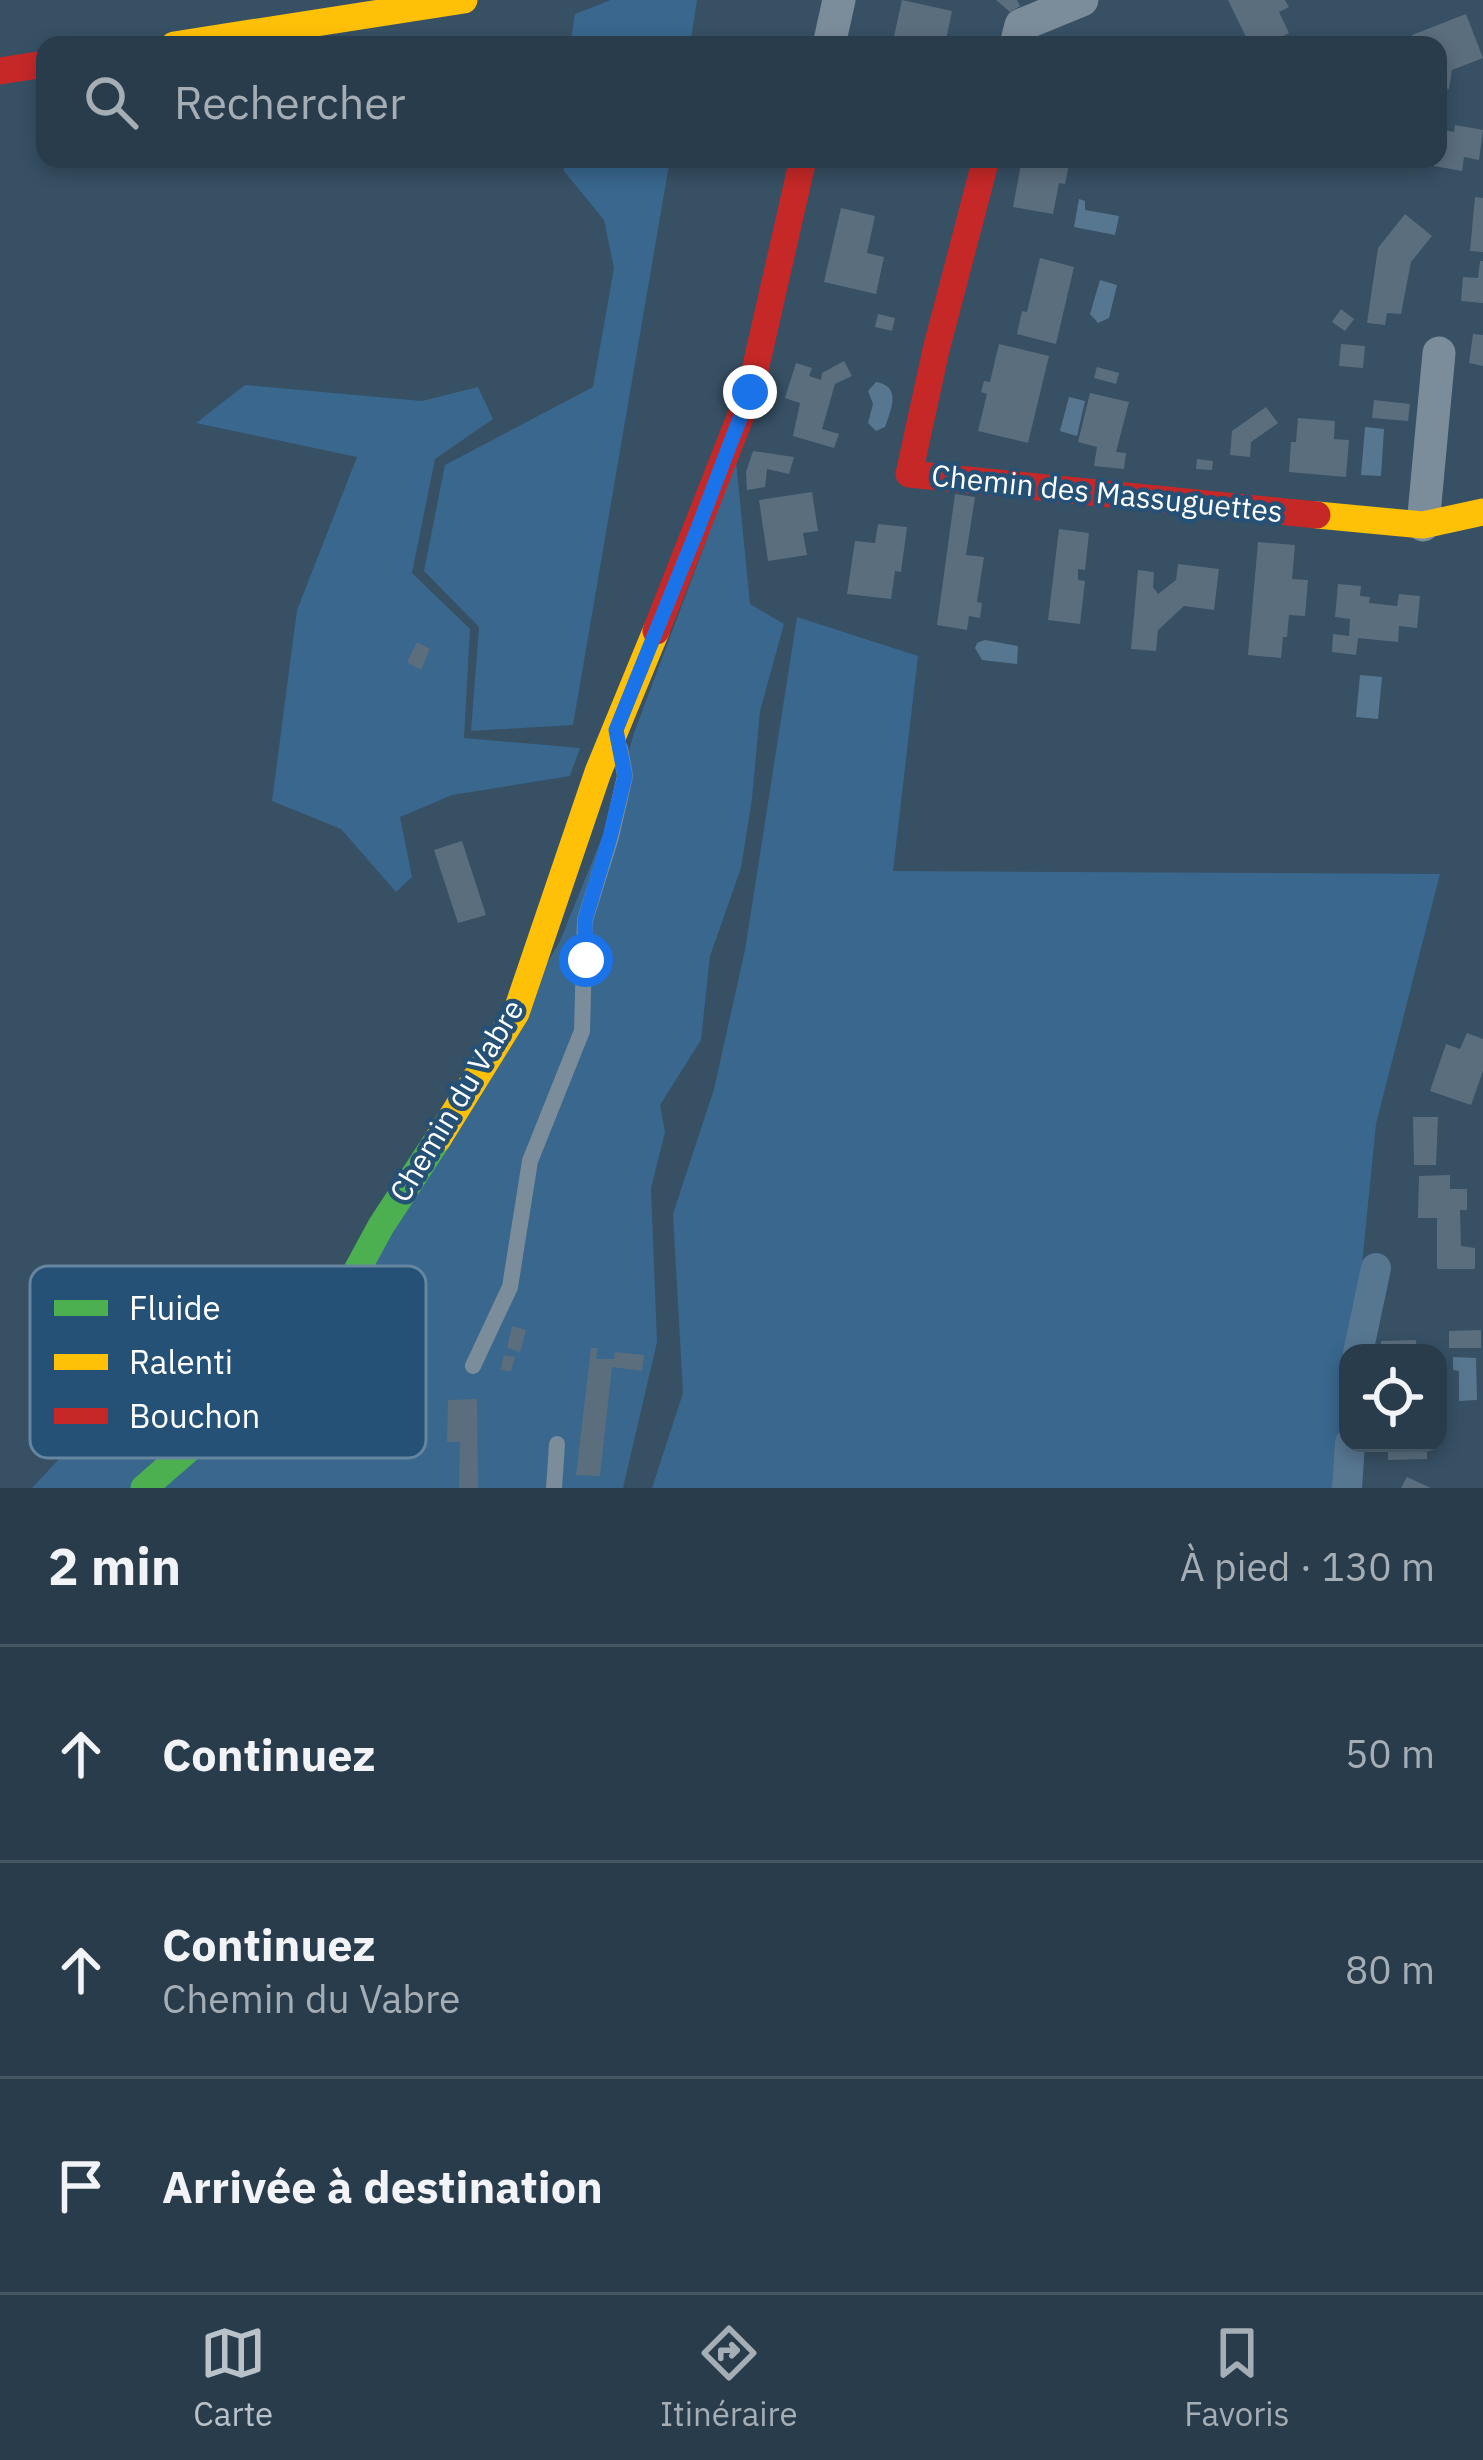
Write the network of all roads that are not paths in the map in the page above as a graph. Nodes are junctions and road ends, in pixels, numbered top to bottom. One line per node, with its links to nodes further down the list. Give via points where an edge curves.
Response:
1 (464, 0): 4 (street)
2 (839, 0): 5 (street)
3 (1082, 0): 6 (street, via 1022,26)
4 (233, 36)
5 (831, 36)
6 (1019, 36)
7 (36, 65): 8 (street)
8 (0, 70)
9 (801, 168): 14 (street, Chemin du Vabre, via 750,392)
10 (984, 168): 13 (street, Chemin des Massuguettes, via 909,474)
11 (1439, 353): 13 (street)
12 (1483, 512): 13 (street, Chemin des Massuguettes)
13 (1424, 525)
14 (616, 730): 15 (street, Chemin du Vabre, via 516,1013); 16 (lane, via 625,776 585,920 582,1031 530,1161 510,1287)
15 (359, 1266)
16 (473, 1366)
17 (557, 1444): 20 (lane)
18 (178, 1458): 19 (street, Chemin du Vabre)
19 (144, 1488)
20 (554, 1488)

